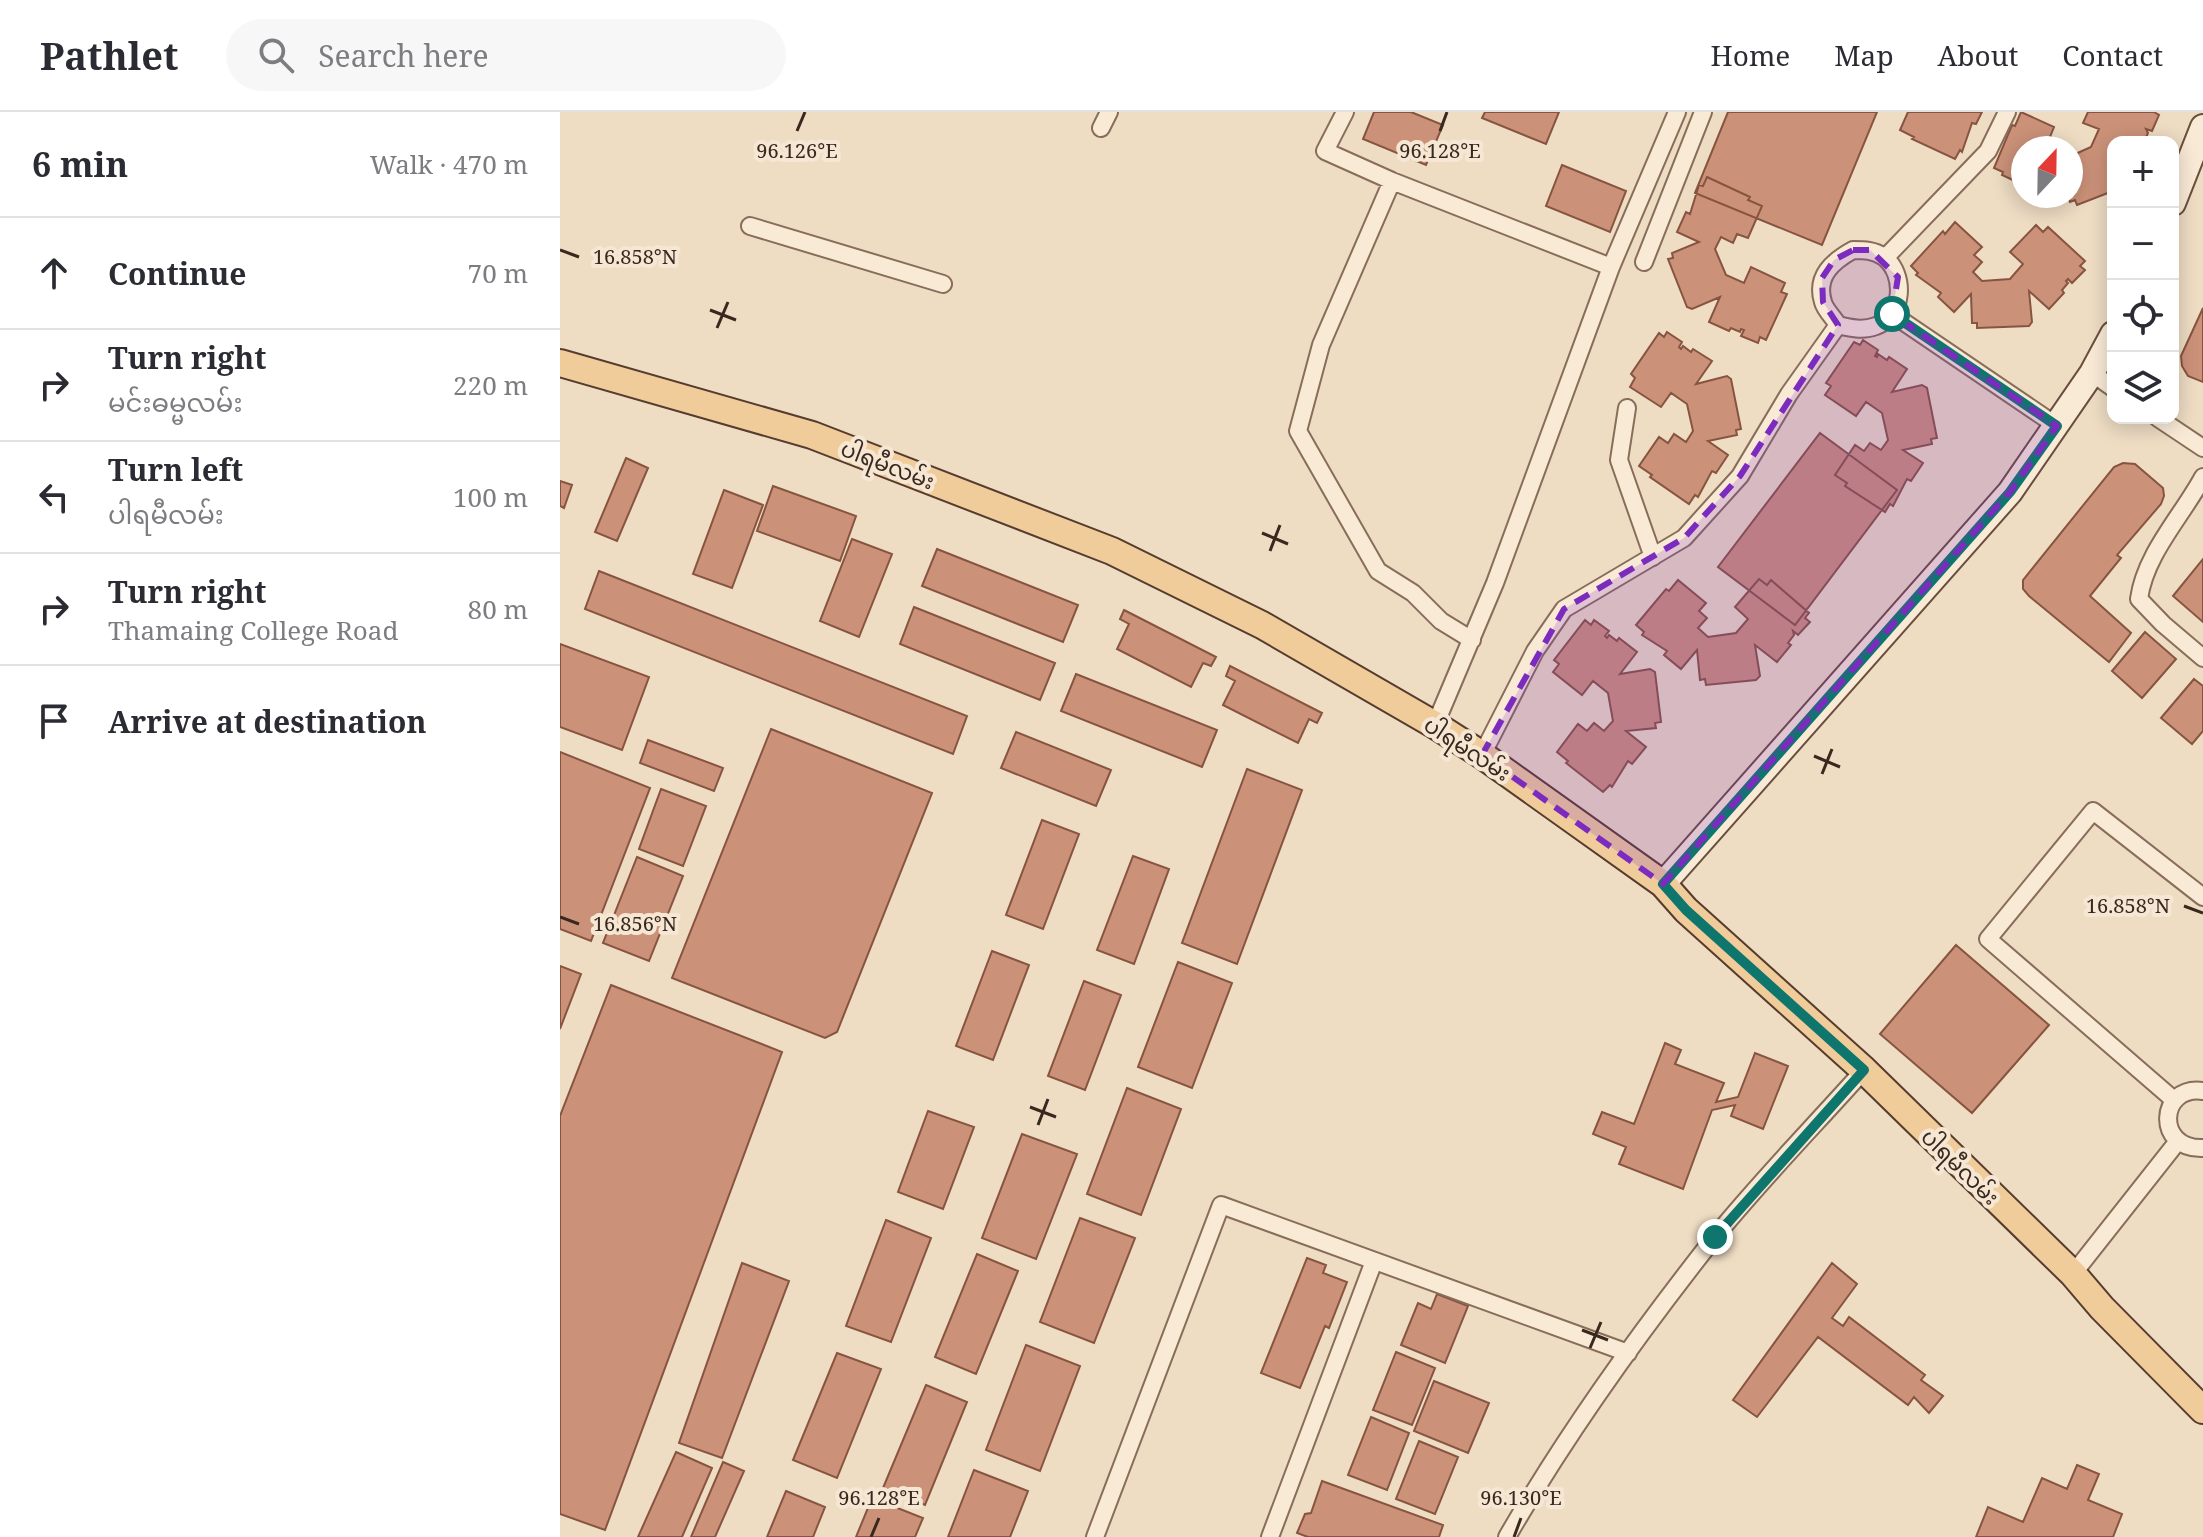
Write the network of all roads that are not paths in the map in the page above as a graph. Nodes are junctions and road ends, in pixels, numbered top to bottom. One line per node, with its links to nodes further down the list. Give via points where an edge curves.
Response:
1 (1109, 112): 7 (street)
2 (1345, 112): 9 (street, via 1325,151)
3 (1677, 112): 14 (street)
4 (1703, 112): 13 (street)
5 (2007, 112): 12 (street, via 1988,151)
6 (2203, 127): 8 (main road)
7 (1101, 128)
8 (2194, 177): 10 (main road)
9 (1392, 181): 14 (street); 28 (street, via 1321,345 1298,431 1378,571)
10 (2179, 196)
11 (750, 226): 15 (street)
12 (1885, 258): 16 (street, via 1898,277 1899,297); 17 (street, via 1870,250 1853,250 1834,260 1822,278 1823,302)
13 (1644, 262)
14 (1611, 267): 28 (street)
15 (943, 284)
16 (1892, 314): 17 (street, via 1877,326); 24 (street)
17 (1838, 325): 27 (street, via 1740,476 1684,538)
18 (2107, 345): 20 (main road)
19 (560, 363): 30 (main road, ပါရမီလမ်း, via 812,435 1112,551 1262,625)
20 (2092, 373): 21 (street); 24 (main road)
21 (2107, 384)
22 (1627, 408): 27 (street, via 1619,460)
23 (2166, 424): 25 (street)
24 (2057, 426): 32 (main road, via 2010,492)
25 (2203, 452)
26 (2203, 477): 29 (street, via 2142,579 2139,599)
27 (1653, 557): 31 (street, via 1564,609 1535,651)
28 (1472, 640): 30 (street)
29 (2203, 658)
30 (1435, 725): 31 (main road, ပါရမီလမ်း)
31 (1482, 755): 32 (main road, ပါရမီလမ်း)
32 (1663, 884): 34 (main road, ပါရမီလမ်း)
33 (2203, 897): 36 (street, via 2093,811 1988,939)
34 (1864, 1070): 40 (main road, ပါရမီလမ်း); 41 (street, via 1715,1237)
35 (2203, 1091): 36 (street)
36 (2174, 1100): 37 (street, via 2167,1119)
37 (2178, 1141): 38 (street); 40 (street)
38 (2203, 1148)
39 (1374, 1261): 41 (street); 43 (street, via 1221,1205); 44 (street)
40 (2073, 1274): 42 (main road, ပါရမီလမ်း)
41 (1628, 1353): 45 (street)
42 (2203, 1410)
43 (1095, 1537)
44 (1270, 1537)
45 (1507, 1537)

